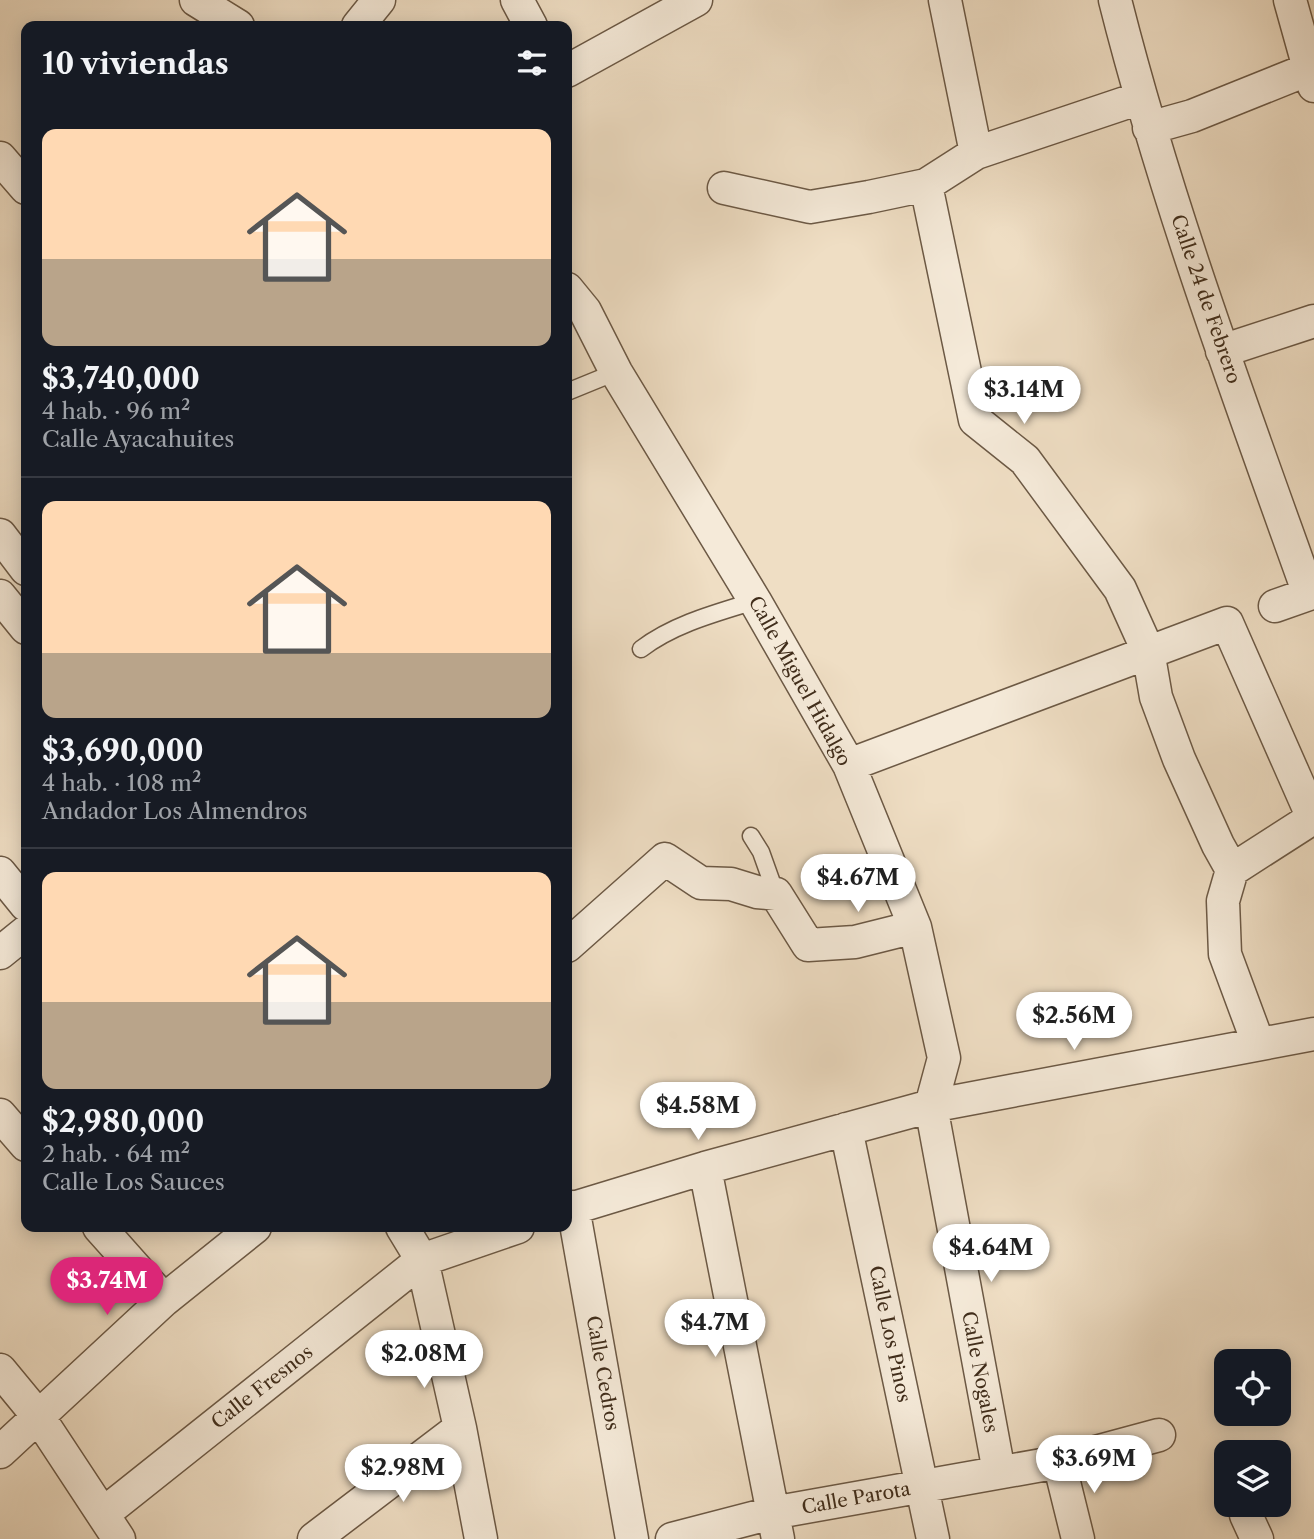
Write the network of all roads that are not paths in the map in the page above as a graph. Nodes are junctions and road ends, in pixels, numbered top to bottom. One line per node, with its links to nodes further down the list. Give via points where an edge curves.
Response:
1 (196, 0): 8 (street)
2 (379, 0): 9 (street)
3 (517, 0): 10 (street)
4 (695, 0): 11 (street)
5 (945, 0): 15 (street)
6 (1115, 0): 13 (street, Calle 24 de Febrero)
7 (1290, 0): 12 (street)
8 (230, 21)
9 (362, 21)
10 (528, 21)
11 (572, 68)
12 (1312, 74): 14 (street)
13 (1140, 98): 14 (street, Calle 24 de Febrero); 15 (street)
14 (1149, 128): 22 (street, Calle 24 de Febrero)
15 (976, 153): 18 (street)
16 (0, 158): 17 (street)
17 (21, 182)
18 (926, 185): 19 (street, via 810,207); 32 (street, via 975,421 1025,460 1120,589)
19 (723, 188)
20 (572, 295): 23 (street, Calle Miguel Hidalgo)
21 (1314, 321): 22 (street)
22 (1222, 351): 29 (street, Calle 24 de Febrero, via 1309,594)
23 (616, 372): 24 (lane); 28 (street, Calle Miguel Hidalgo)
24 (572, 390)
25 (0, 535): 26 (street)
26 (21, 562)
27 (0, 596): 30 (street)
28 (755, 601): 31 (lane, via 693,621); 33 (street, Calle Miguel Hidalgo)
29 (1275, 607)
30 (21, 622)
31 (641, 649)
32 (1148, 651): 33 (street); 34 (street, via 1227,623); 36 (street, via 1156,697 1178,759)
33 (849, 765): 40 (street, Calle Miguel Hidalgo)
34 (1314, 819): 36 (street)
35 (751, 836): 38 (lane)
36 (1232, 870): 45 (street, via 1223,901 1225,954)
37 (0, 873): 39 (street)
38 (776, 894): 40 (street, via 808,945 855,942); 42 (street, via 701,883 665,859)
39 (21, 899)
40 (915, 927): 46 (street, Calle Miguel Hidalgo, via 944,1058)
41 (21, 936): 43 (street)
42 (572, 942)
43 (0, 953)
44 (1314, 1034): 45 (street)
45 (1258, 1043): 46 (street)
46 (931, 1106): 48 (street); 65 (street, Calle Nogales)
47 (0, 1115): 49 (street)
48 (846, 1129): 50 (street); 66 (street, Calle Los Pinos)
49 (21, 1139)
50 (705, 1168): 51 (street); 68 (street)
51 (572, 1208)
52 (572, 1220): 71 (street, Calle Cedros)
53 (103, 1232): 58 (street)
54 (249, 1232): 58 (street)
55 (405, 1232): 57 (street)
56 (503, 1232): 57 (street, Calle Fresnos)
57 (422, 1260): 61 (street); 67 (street, Calle Fresnos)
58 (164, 1300): 60 (street)
59 (0, 1370): 60 (street)
60 (37, 1416): 63 (street); 67 (street)
61 (460, 1428): 69 (street); 70 (street)
62 (1159, 1435): 64 (street, Calle Parota)
63 (0, 1452)
64 (1059, 1462): 65 (street, Calle Parota); 74 (street)
65 (999, 1472): 66 (street, Calle Parota)
66 (922, 1486): 68 (street, Calle Parota); 73 (street, Calle Los Pinos)
67 (111, 1526)
68 (775, 1526): 72 (street, Calle Parota)
69 (314, 1539)
70 (481, 1539)
71 (632, 1539)
72 (672, 1539)
73 (933, 1539)
74 (1078, 1539)

